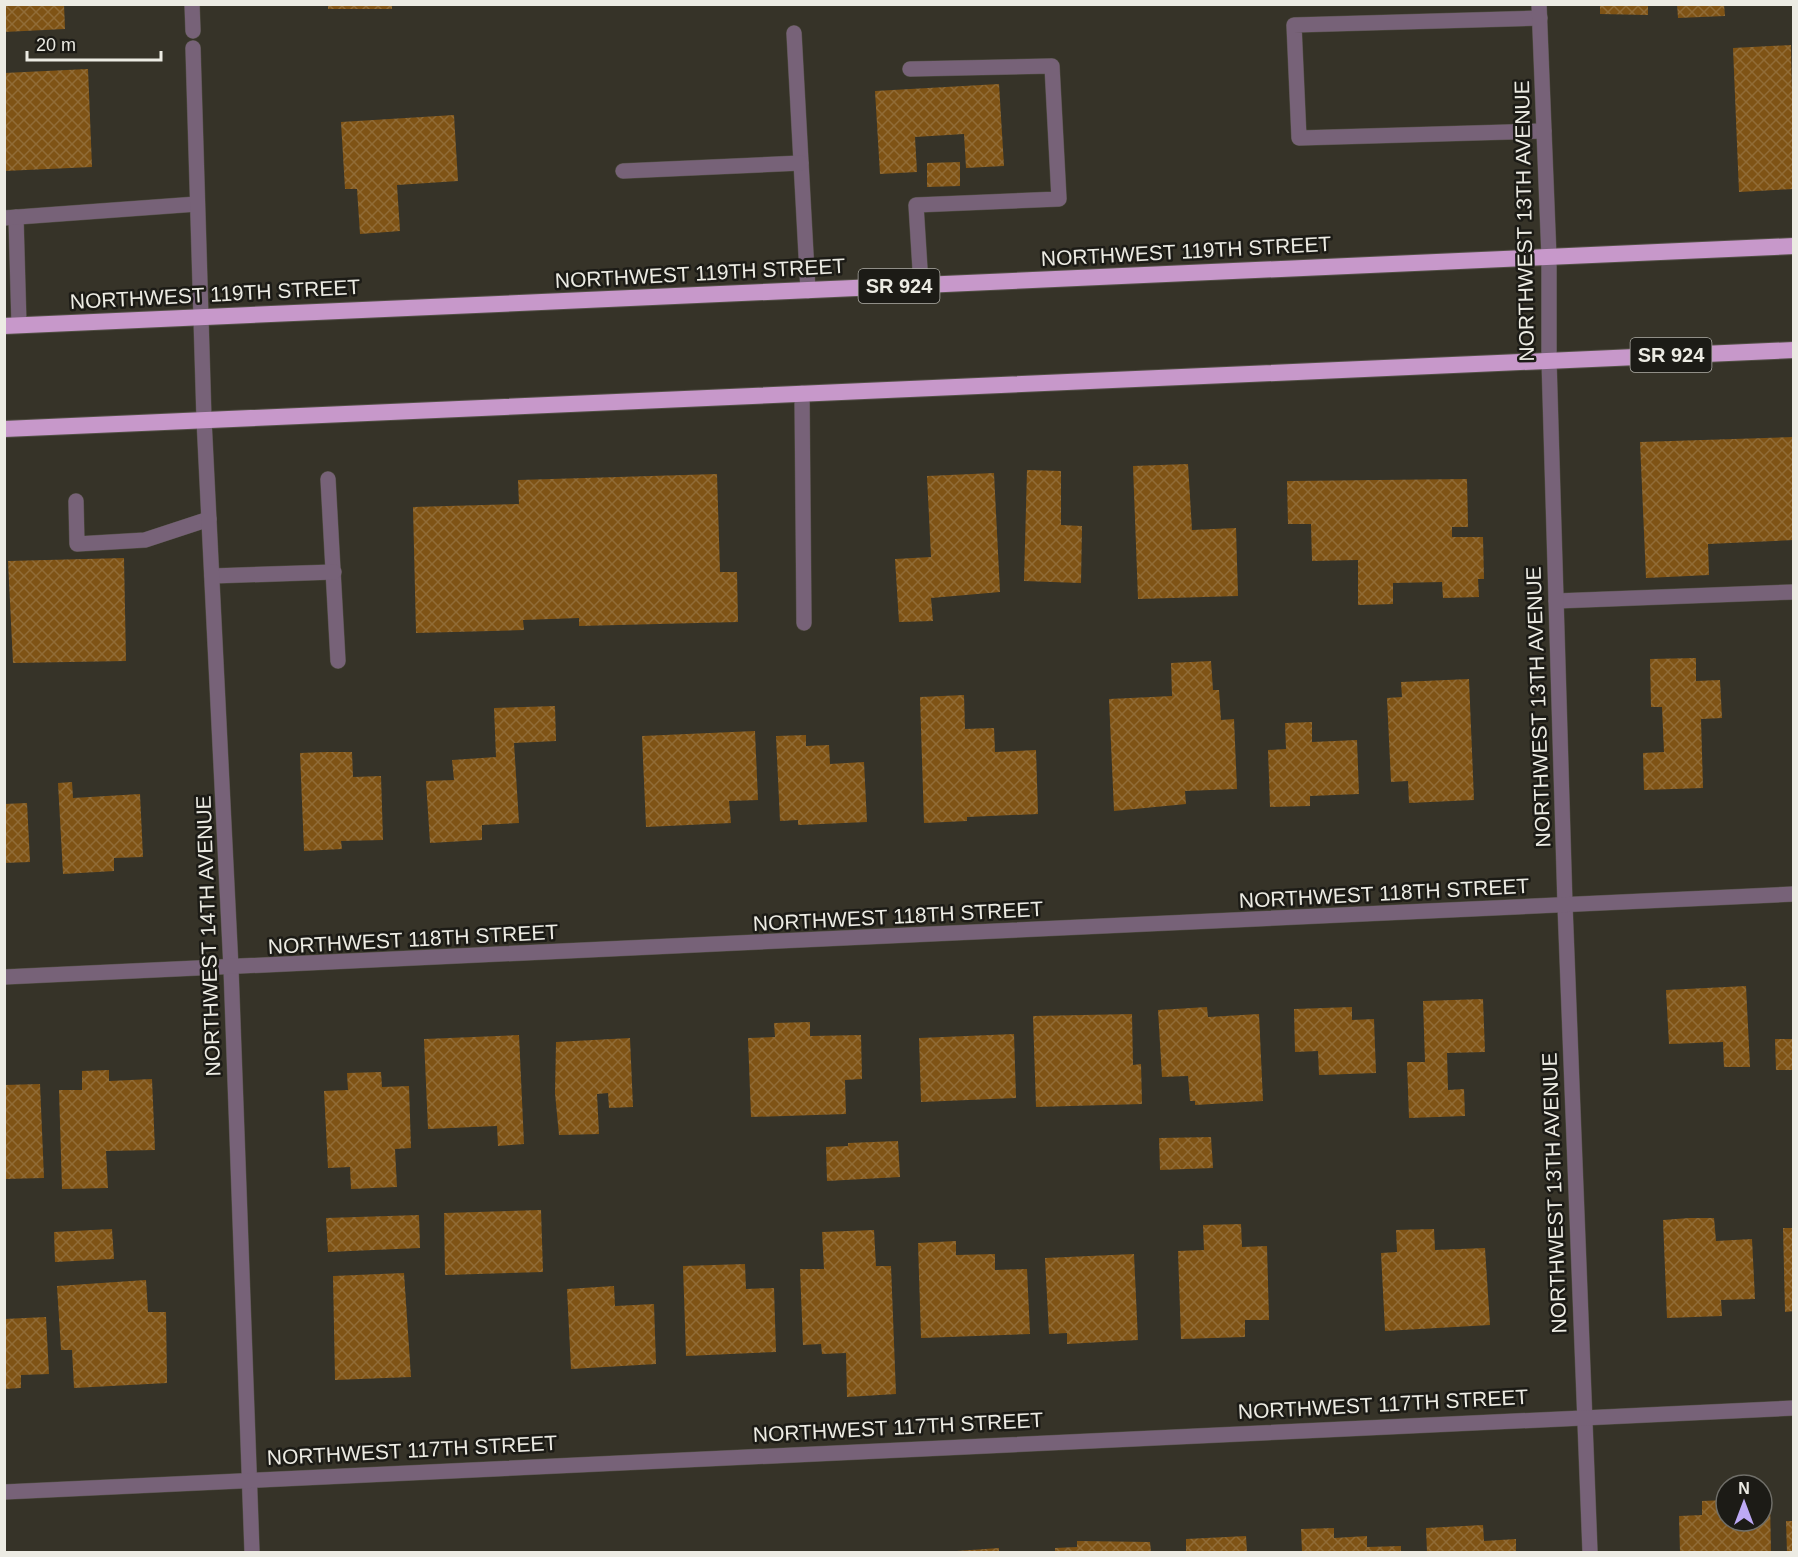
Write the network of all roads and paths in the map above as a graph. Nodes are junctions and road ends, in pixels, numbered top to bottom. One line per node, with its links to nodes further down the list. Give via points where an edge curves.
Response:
1 (192, 4): 3 (street)
2 (1540, 11): 7 (street, NORTHWEST 13TH AVENUE); 7 (street, via 1294,25 1299,138)
3 (193, 31)
4 (794, 33): 8 (street)
5 (193, 48): 10 (street, NORTHWEST 14TH AVENUE)
6 (910, 69): 14 (street, via 1052,66 1059,199 916,205)
7 (1544, 131): 13 (street, NORTHWEST 13TH AVENUE)
8 (801, 163): 9 (street); 15 (street)
9 (623, 171)
10 (197, 204): 11 (street); 16 (street, NORTHWEST 14TH AVENUE)
11 (10, 218): 17 (street)
12 (1794, 246): 13 (highway, NORTHWEST 119TH STREET / SR 924)
13 (1549, 257): 14 (highway, NORTHWEST 119TH STREET / SR 924); 19 (street, NORTHWEST 13TH AVENUE)
14 (921, 285): 15 (highway, NORTHWEST 119TH STREET / SR 924)
15 (808, 291): 16 (highway, NORTHWEST 119TH STREET / SR 924)
16 (201, 317): 17 (highway, NORTHWEST 119TH STREET / SR 924); 21 (street, NORTHWEST 14TH AVENUE)
17 (12, 326)
18 (1794, 350): 19 (highway, SR 924)
19 (1548, 360): 20 (highway, SR 924); 29 (street, NORTHWEST 13TH AVENUE)
20 (802, 393): 21 (highway, SR 924); 30 (street)
21 (204, 419): 22 (highway, SR 924); 25 (street, NORTHWEST 14TH AVENUE)
22 (4, 429)
23 (328, 478): 26 (street)
24 (75, 501): 25 (street, via 77,544 145,540)
25 (209, 519): 27 (street, NORTHWEST 14TH AVENUE)
26 (334, 572): 27 (street); 31 (street)
27 (212, 576): 34 (street, NORTHWEST 14TH AVENUE)
28 (1794, 591): 29 (street)
29 (1556, 601): 33 (street, NORTHWEST 13TH AVENUE)
30 (804, 623)
31 (338, 661)
32 (1794, 894): 33 (street, NORTHWEST 118TH STREET)
33 (1565, 905): 34 (street, NORTHWEST 118TH STREET); 37 (street, NORTHWEST 13TH AVENUE)
34 (231, 968): 35 (street, NORTHWEST 118TH STREET); 38 (street, NORTHWEST 14TH AVENUE)
35 (4, 977)
36 (1794, 1408): 37 (street, NORTHWEST 117TH STREET)
37 (1583, 1416): 38 (street, NORTHWEST 117TH STREET); 41 (street, NORTHWEST 13TH AVENUE)
38 (248, 1479): 39 (street, NORTHWEST 117TH STREET); 40 (street, NORTHWEST 14TH AVENUE)
39 (4, 1491)
40 (252, 1552)
41 (1590, 1552)

